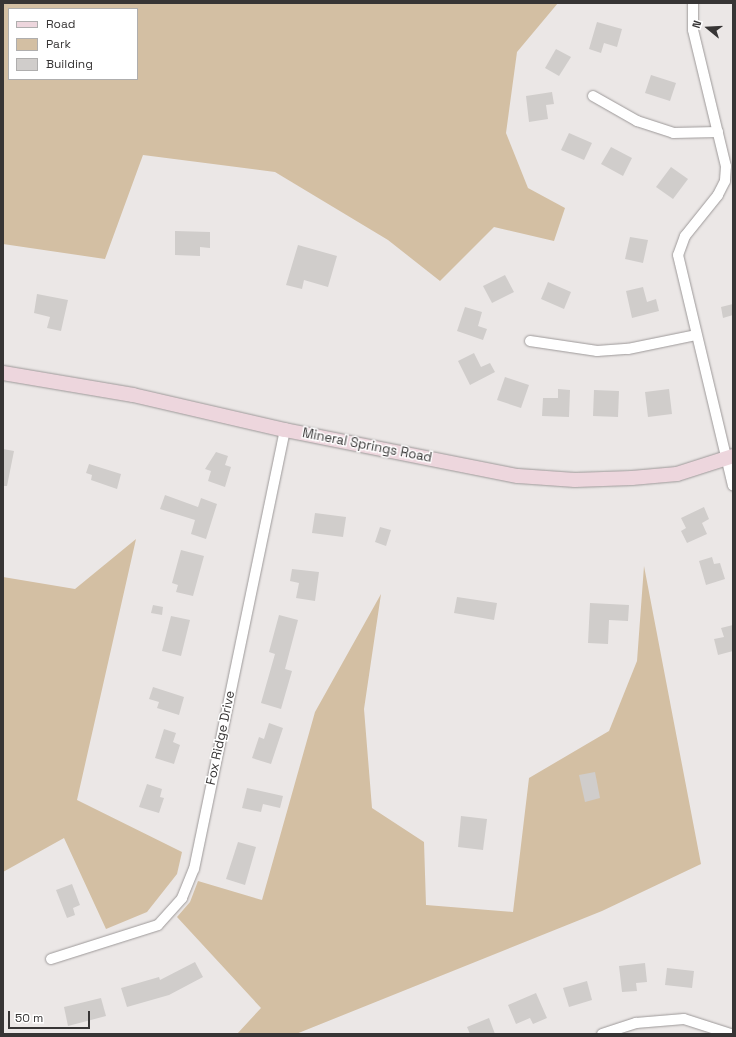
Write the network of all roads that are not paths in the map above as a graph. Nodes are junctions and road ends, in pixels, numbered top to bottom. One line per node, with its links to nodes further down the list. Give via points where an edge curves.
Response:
1 (693, 3): 3 (street, via 693,30)
2 (593, 96): 3 (street, via 637,121 673,133)
3 (718, 132): 4 (street, via 726,166 725,181 685,236 678,255)
4 (696, 335): 5 (street, via 628,349 597,351); 8 (street)
5 (530, 341)
6 (3, 373): 7 (street, Mineral Springs Road, via 133,395)
7 (285, 430): 8 (street, Mineral Springs Road, via 518,476 575,480 677,474); 10 (street, Fox Ridge Drive, via 194,869 182,898 158,925)
8 (729, 457): 9 (street)
9 (733, 486)
10 (51, 959)
11 (602, 1034): 12 (street, via 636,1023 684,1020)
12 (731, 1034)

